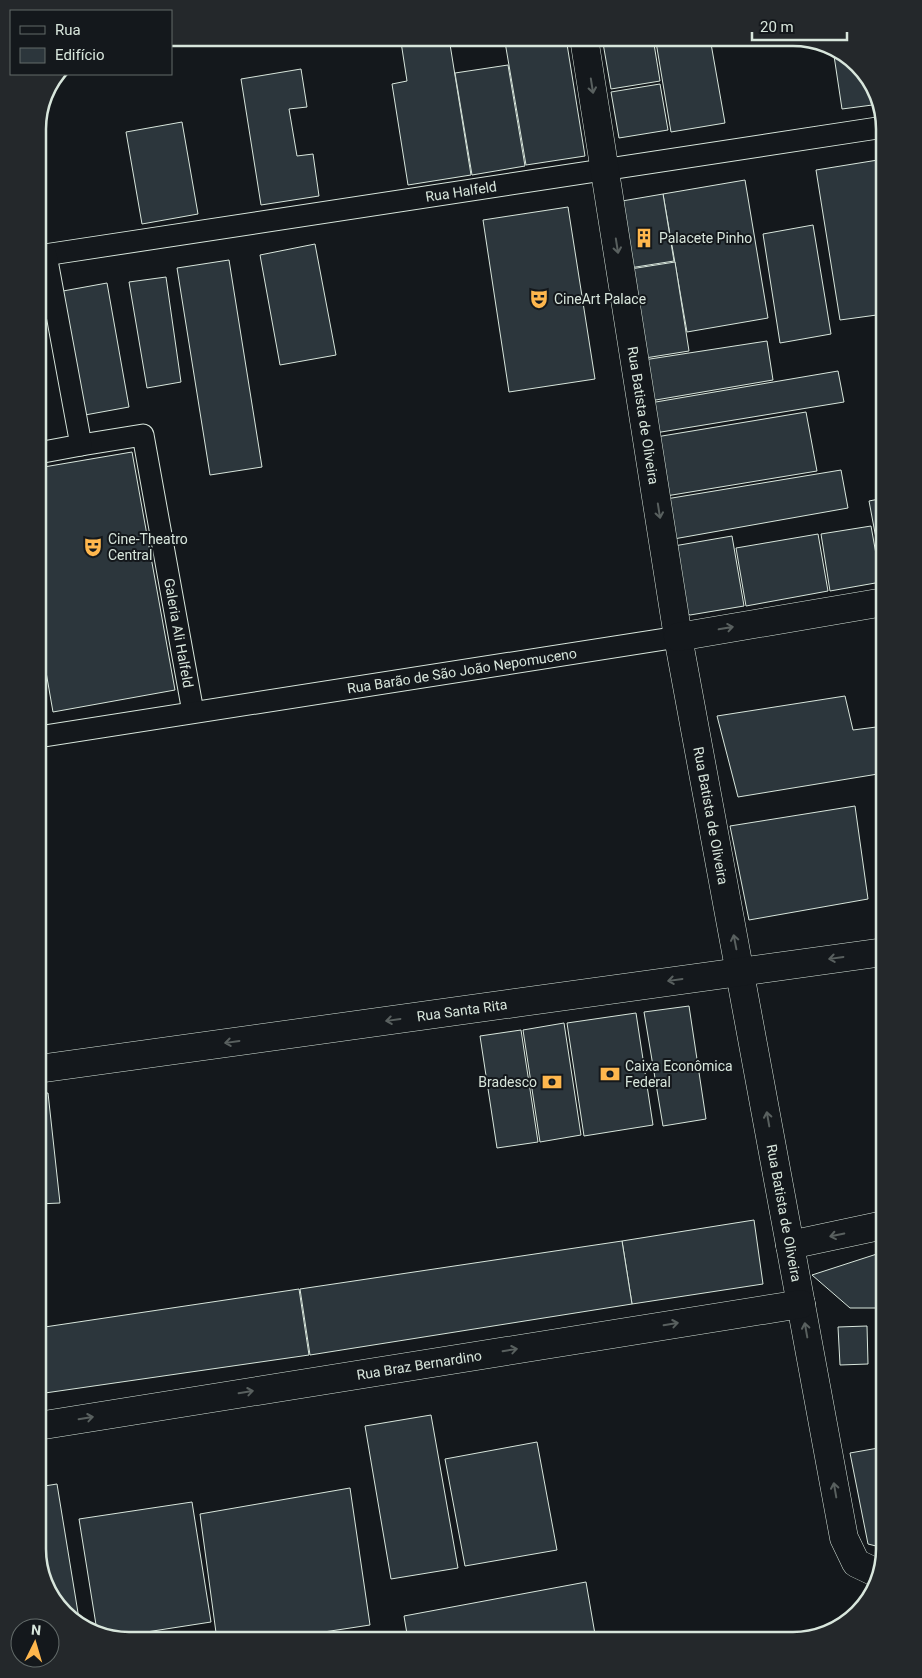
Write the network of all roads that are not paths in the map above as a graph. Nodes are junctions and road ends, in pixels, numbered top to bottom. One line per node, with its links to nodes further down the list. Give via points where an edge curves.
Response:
1 (585, 46): 3 (street, Rua Batista de Oliveira, one-way to 3)
2 (876, 128): 3 (street, Rua Halfeld)
3 (605, 170): 4 (street, Rua Halfeld); 9 (street, Rua Batista de Oliveira, one-way to 9)
4 (46, 255)
5 (46, 275): 6 (street)
6 (81, 445): 7 (street); 10 (street, Galeria Ali Halfeld, via 143,435)
7 (46, 452)
8 (876, 603): 9 (street, Rua Barão de São João Nepomuceno, one-way to 8)
9 (678, 636): 10 (street, Rua Barão de São João Nepomuceno); 13 (street, Rua Batista de Oliveira, one-way to 9)
10 (193, 712): 11 (street, Rua Barão de São João Nepomuceno)
11 (46, 732)
12 (876, 953): 13 (street, Rua Santa Rita, one-way to 13)
13 (741, 971): 14 (street, Rua Santa Rita, one-way to 14); 16 (street, Rua Batista de Oliveira, one-way to 13)
14 (46, 1068)
15 (876, 1228): 16 (street, one-way to 16)
16 (790, 1245): 17 (street, Rua Batista de Oliveira)
17 (801, 1304): 18 (street, Rua Braz Bernardino, one-way to 17); 19 (street, Rua Batista de Oliveira, one-way to 17, via 856,1564 844,1538)
18 (46, 1425)
19 (872, 1571)

